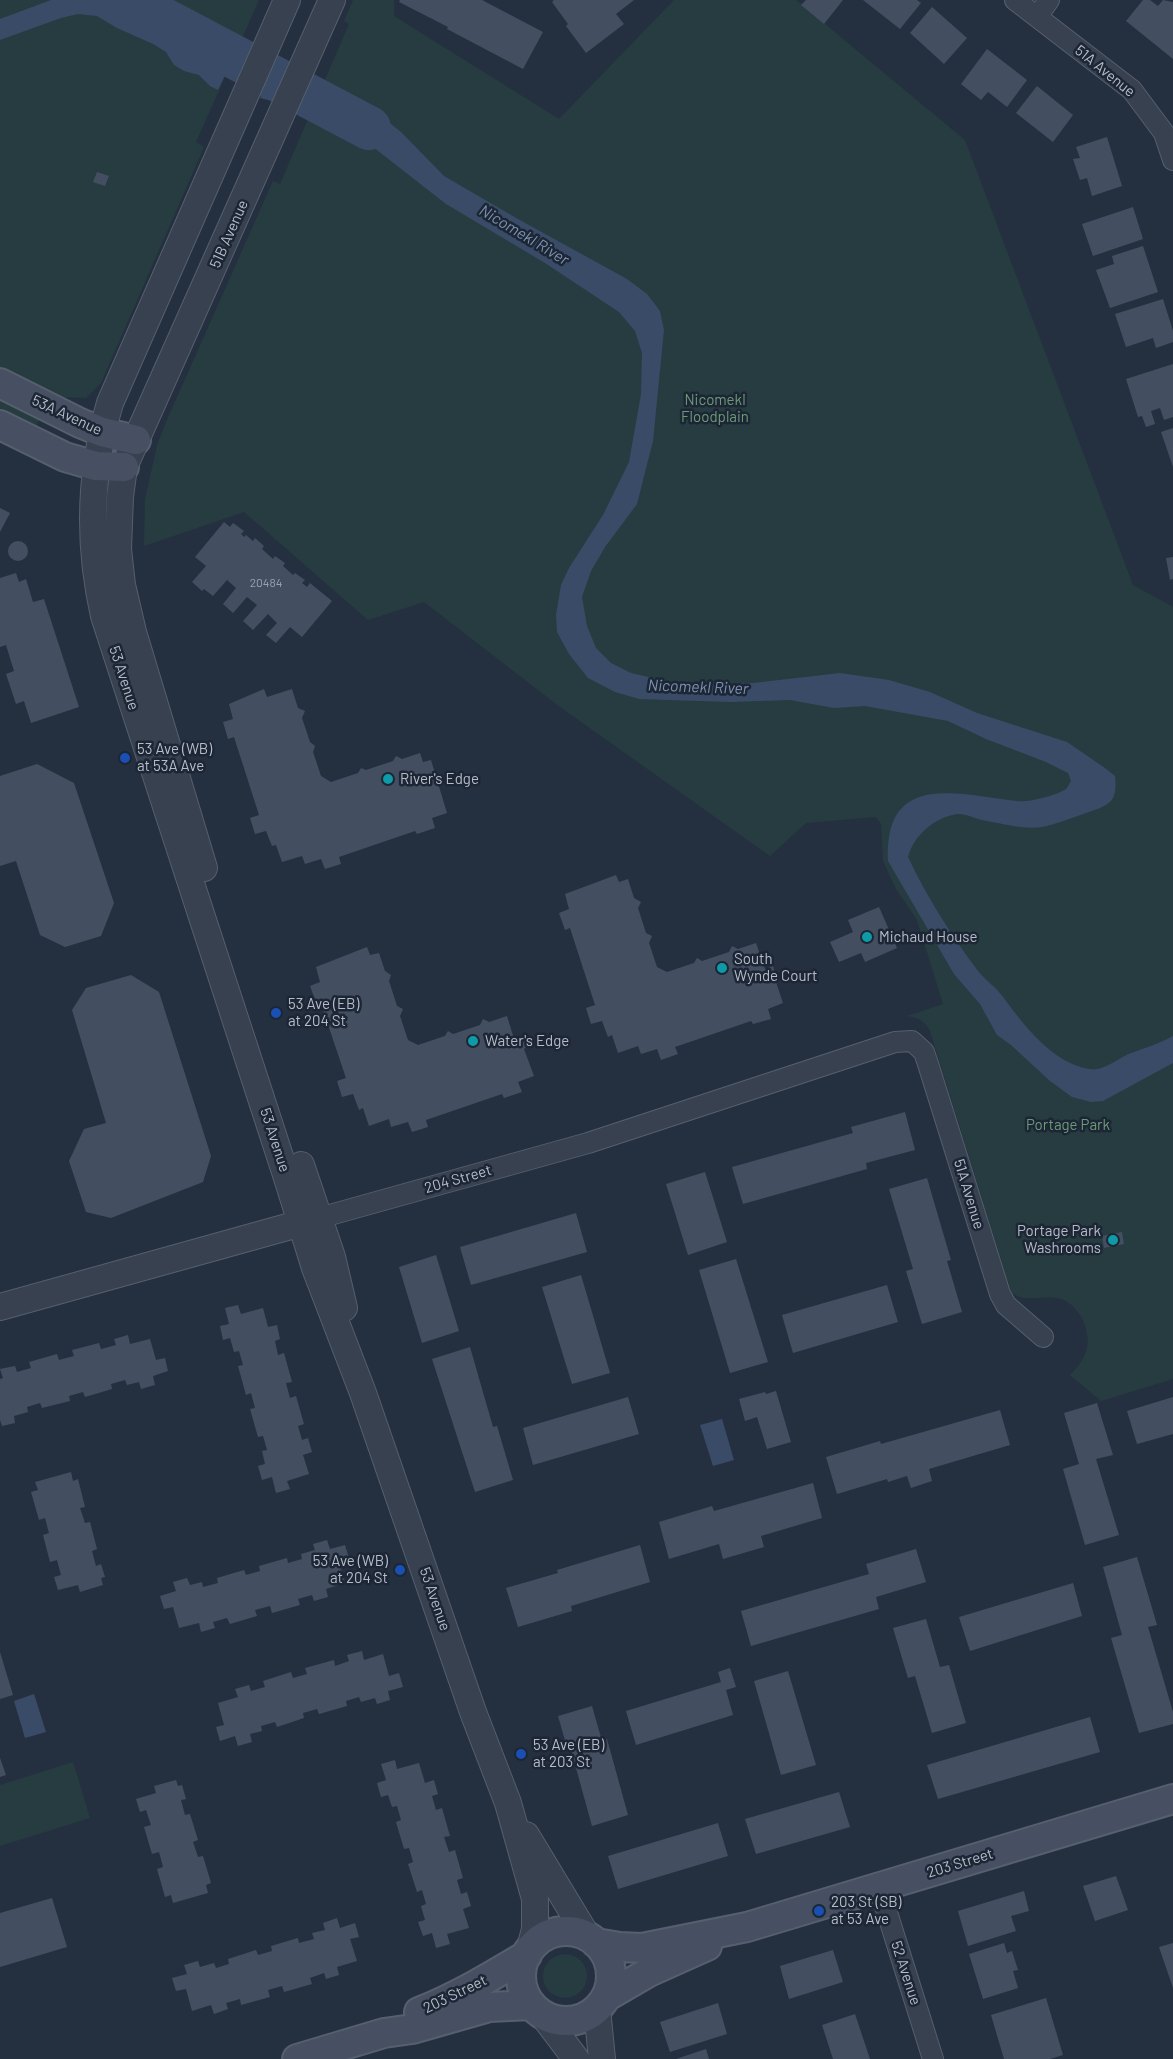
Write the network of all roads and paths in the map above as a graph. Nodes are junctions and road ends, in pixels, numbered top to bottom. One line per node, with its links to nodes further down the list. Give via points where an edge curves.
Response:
1 (288, 0): 9 (street, via 113,395)
2 (1015, 0): 5 (street, 51A Avenue)
3 (1049, 0): 5 (street)
4 (329, 7): 10 (street, 51B Avenue)
5 (1037, 17): 6 (street, 51A Avenue, via 1132,90 1164,133)
6 (1173, 160)
7 (0, 383): 9 (main road, 53A Avenue)
8 (0, 425): 11 (main road, via 65,457)
9 (102, 432): 10 (main road, 53A Avenue); 11 (street)
10 (136, 440): 12 (street, 51B Avenue)
11 (96, 465): 12 (main road); 14 (street, 53 Avenue, via 93,550 104,616)
12 (124, 467): 14 (street, 53 Avenue, via 118,549 133,632)
13 (912, 1041): 14 (street, 204 Street, via 895,1042 588,1143); 16 (street, 51A Avenue, via 924,1052 1000,1294 1006,1305)
14 (310, 1220): 15 (street, 204 Street); 17 (street, 53 Avenue, via 315,1268); 17 (street, 53 Avenue, via 332,1257)
15 (0, 1307)
16 (1043, 1336)
17 (363, 1393): 19 (street, 53 Avenue)
18 (1173, 1799): 20 (main road, 203 Street)
19 (508, 1803): 22 (street, 53 Avenue); 23 (street, 53 Avenue, via 535,1899 535,1929)
20 (879, 1887): 21 (main road, 203 Street); 30 (street, 52 Avenue)
21 (747, 1926): 22 (main road, 203 Street, via 642,1948); 24 (main road, 203 Street, via 649,1972)
22 (592, 1939): 23 (main road, via 569,1931 554,1932); 24 (main road, via 606,1954 610,1968 611,1983)
23 (528, 1952): 25 (main road, via 521,1977 524,1992); 26 (main road, 203 Street)
24 (601, 2003): 25 (main road, via 585,2017 570,2021 556,2020); 29 (street)
25 (537, 2010): 26 (main road, 203 Street, via 489,2007); 28 (street)
26 (384, 2033): 27 (main road, 203 Street)
27 (297, 2059)
28 (576, 2059)
29 (602, 2059)
30 (933, 2059)

